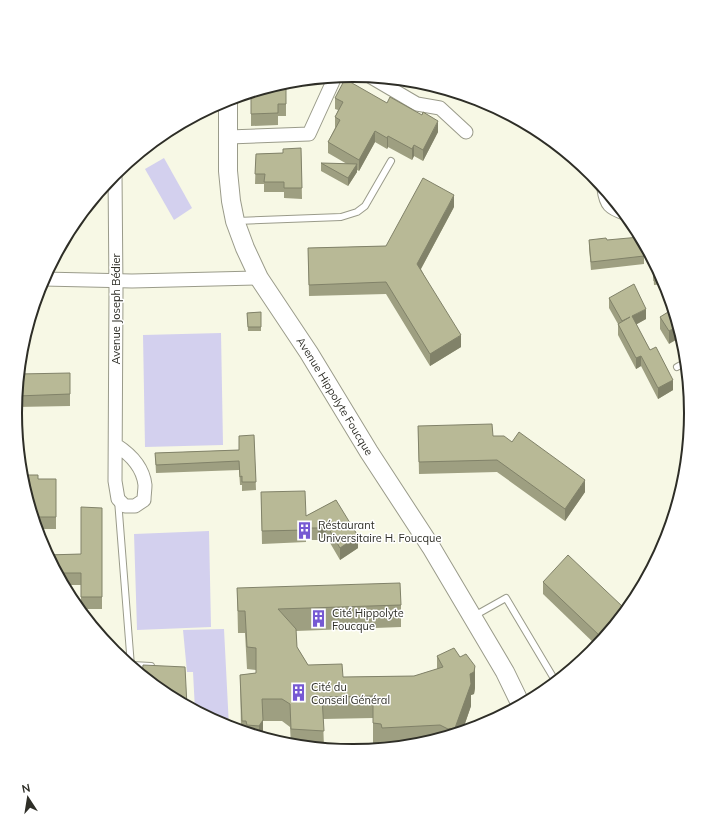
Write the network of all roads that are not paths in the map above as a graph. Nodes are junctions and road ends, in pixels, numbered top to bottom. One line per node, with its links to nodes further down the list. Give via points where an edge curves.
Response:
1 (332, 83): 5 (street, via 309,134)
2 (382, 84): 4 (street, via 417,104 440,108)
3 (228, 106): 5 (street, Avenue Hippolyte Foucque)
4 (466, 132)
5 (229, 137): 10 (street, Avenue Hippolyte Foucque, via 228,171)
6 (391, 161): 10 (lane, via 365,206 357,212 341,217)
7 (115, 183): 13 (street, Avenue Joseph Bédier)
8 (607, 201): 9 (street)
9 (615, 210)
10 (235, 221): 11 (street, Avenue Hippolyte Foucque)
11 (259, 278): 13 (street); 18 (street, Avenue Hippolyte Foucque, via 309,353)
12 (50, 279): 13 (street)
13 (116, 280): 16 (street, Avenue Joseph Bédier)
14 (680, 365): 15 (lane)
15 (677, 367)
16 (116, 445): 17 (street, Avenue Joseph Bédier, via 115,481); 17 (street, via 128,453 138,466 145,484 144,500 136,506 125,506)
17 (118, 499): 19 (lane)
18 (472, 616): 22 (street, Avenue Hippolyte Foucque); 23 (lane, via 506,598)
19 (130, 658)
20 (139, 665): 21 (lane)
21 (161, 666)
22 (505, 672): 24 (street, Avenue Hippolyte Foucque); 25 (street, Avenue Hippolyte Foucque)
23 (553, 677)
24 (525, 695)
25 (518, 700)

